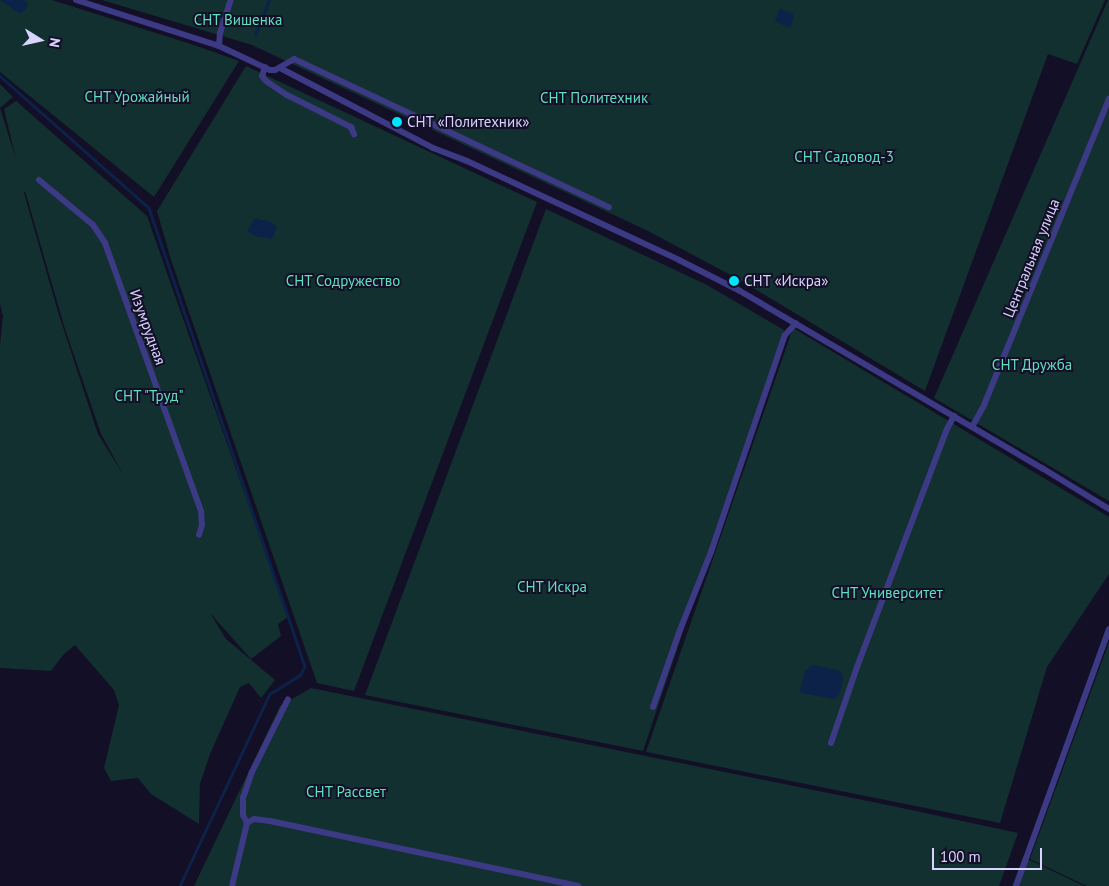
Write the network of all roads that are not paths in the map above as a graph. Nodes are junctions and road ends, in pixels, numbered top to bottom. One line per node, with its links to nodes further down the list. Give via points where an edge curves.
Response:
1 (76, 0): 3 (street)
2 (231, 0): 3 (street)
3 (219, 46): 4 (street)
4 (265, 68): 5 (street); 7 (street, via 262,76 266,81 351,127)
5 (280, 68): 9 (street, via 294,59); 10 (street, via 433,148 679,260)
6 (1109, 98): 12 (street, Центральная улица, via 988,396)
7 (354, 134)
8 (39, 180): 14 (street, Изумрудная, via 93,225 105,243 201,511)
9 (609, 208)
10 (796, 322): 11 (street); 17 (street, via 786,335)
11 (954, 416): 12 (street); 18 (street)
12 (972, 427): 13 (street)
13 (1109, 510)
14 (199, 535)
15 (1109, 630): 22 (street)
16 (288, 699): 19 (street, via 252,772 243,798 243,815)
17 (653, 707)
18 (830, 743)
19 (247, 823): 20 (street); 21 (street, via 254,819 270,821)
20 (232, 886)
21 (578, 886)
22 (1016, 886)

